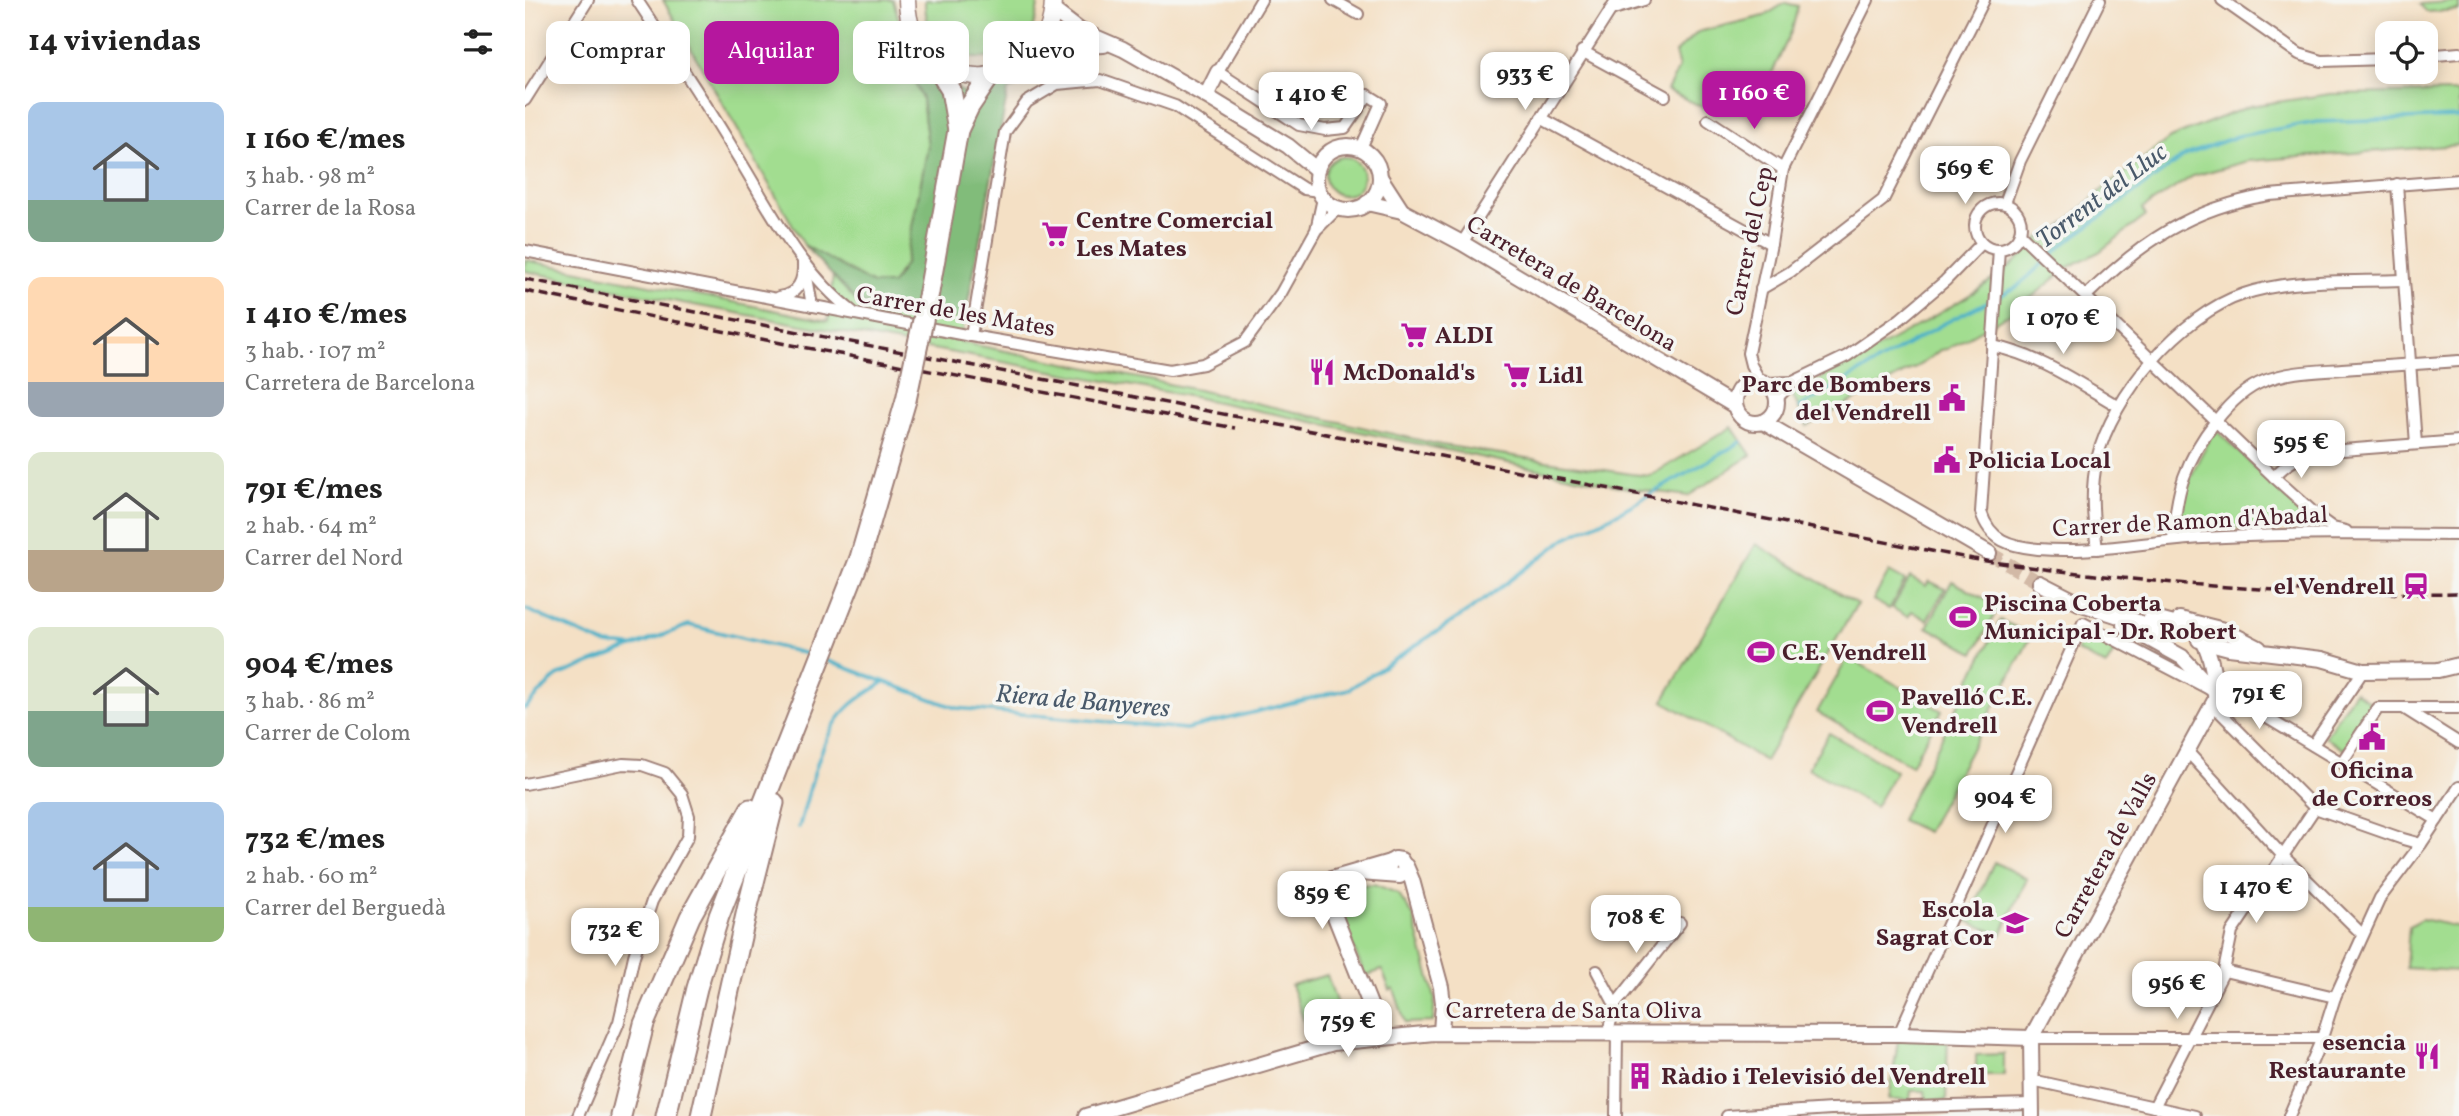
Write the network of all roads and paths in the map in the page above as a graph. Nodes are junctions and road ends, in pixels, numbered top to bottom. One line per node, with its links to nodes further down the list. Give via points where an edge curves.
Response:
1 (589, 0): 27 (street)
2 (637, 0): 51 (street)
3 (907, 0): 15 (main road)
4 (1261, 0): 22 (street)
5 (1333, 0): 14 (street)
6 (1617, 0): 13 (street)
7 (1644, 0): 13 (street)
8 (1868, 0): 34 (street, Carrer del Cep)
9 (1984, 0): 53 (street, via 1883,200)
10 (2100, 0): 41 (street, via 2020,161)
11 (2222, 0): 21 (street, via 2299,54 2322,61)
12 (1053, 5): 17 (street, via 1079,30)
13 (1610, 10): 18 (street)
14 (1358, 14)
15 (910, 21)
16 (1099, 45): 17 (street)
17 (1109, 45): 25 (street)
18 (1583, 51): 26 (street); 28 (street)
19 (2459, 53): 20 (street)
20 (2438, 55)
21 (2375, 59)
22 (1218, 72): 25 (street); 32 (street, via 1299,125 1325,130 1345,128 1368,95 1381,103)
23 (948, 84): 30 (highway)
24 (985, 84): 30 (highway)
25 (1206, 96): 31 (street)
26 (1665, 96)
27 (525, 100)
28 (1541, 118): 46 (street); 48 (street)
29 (1708, 120): 34 (street)
30 (958, 130): 95 (highway, bridge, via 906,400 860,558)
31 (1288, 146): 33 (street); 35 (street)
32 (1361, 148): 33 (street, via 1349,145); 36 (street, via 1371,155)
33 (1327, 153): 35 (street)
34 (1783, 169): 48 (street, Carrer del Cep)
35 (1317, 170): 39 (street)
36 (1380, 177): 40 (street, via 1377,192); 43 (street, Carretera de Barcelona)
37 (2459, 180): 38 (street)
38 (2397, 184): 52 (street); 54 (street, via 2269,195 2212,209 2145,244)
39 (1321, 195): 42 (street); 44 (street, Carrer de les Mates); 58 (street, via 1175,106 1100,80 1057,84 1027,102 1005,132)
40 (1367, 204): 42 (street); 43 (street, Carretera de Barcelona)
41 (2005, 204): 45 (street, via 2021,219); 47 (street, via 1992,203 1980,211 1975,224)
42 (1338, 208): 44 (street, Carrer de les Mates)
43 (1402, 211): 46 (street, Carretera de Barcelona)
44 (1315, 230): 58 (street, Carrer de les Mates, via 1281,293 1244,342 1203,364 1170,370)
45 (2020, 234): 49 (street, via 2010,246); 54 (street)
46 (1462, 243): 66 (street, Carretera de Barcelona)
47 (1982, 243): 49 (street); 64 (street, via 1900,319 1847,356)
48 (1771, 244): 53 (street, Carrer del Cep)
49 (1999, 249): 59 (street, Carrer de Ramon d'Abadal)
50 (525, 251): 55 (street, Carrer de les Mates)
51 (803, 262): 55 (street, via 803,281 793,293); 56 (street); 57 (street, via 829,293)
52 (2402, 280): 60 (street, via 2281,285 2243,294 2212,308); 62 (street)
53 (1761, 289): 63 (street, Carrer del Cep, via 1748,353)
54 (2086, 296): 60 (street)
55 (765, 297): 56 (street, Carrer de les Mates)
56 (812, 306): 57 (street, Carrer de les Mates)
57 (853, 312): 58 (street, Carrer de les Mates)
58 (971, 336)
59 (1992, 346): 69 (street, via 2018,351); 81 (street, Carrer de Ramon d'Abadal, via 1980,512 1984,522 1997,539 2037,549)
60 (2154, 361): 69 (street); 71 (street)
61 (2459, 361): 62 (street)
62 (2410, 364): 71 (street, via 2291,372 2243,393); 74 (street)
63 (1763, 382): 64 (street); 65 (street, via 1747,382); 67 (street, via 1774,391)
64 (1793, 382): 67 (street)
65 (1737, 391): 66 (street); 68 (street)
66 (1719, 396): 68 (street, Carretera de Barcelona)
67 (1776, 404): 70 (street, via 1771,418); 72 (street)
68 (1735, 406): 70 (street, via 1745,421)
69 (2118, 406): 81 (street, via 2097,458 2092,487)
70 (1763, 422): 72 (street)
71 (2216, 422): 75 (street); 80 (street, via 2183,478)
72 (1788, 435): 82 (street)
73 (2459, 441): 74 (street)
74 (2416, 444): 75 (street, via 2310,454)
75 (2274, 477): 76 (street)
76 (2306, 505): 77 (street); 78 (street, via 2333,528)
77 (2317, 534): 78 (street, Carrer de Ramon d'Abadal); 80 (street, Carrer de Ramon d'Abadal)
78 (2366, 534): 79 (street, Carrer de Ramon d'Abadal)
79 (2459, 535)
80 (2173, 539): 81 (street, Carrer de Ramon d'Abadal)
81 (2097, 549)
82 (1989, 553)
83 (2040, 583): 84 (street)
84 (2079, 603): 85 (street); 90 (street)
85 (2124, 618): 86 (street); 87 (street)
86 (2151, 618): 87 (street, via 2178,624); 88 (street, via 2191,621)
87 (2204, 641): 88 (street); 90 (street, via 2198,654)
88 (2231, 641): 90 (street); 91 (street)
89 (2457, 667): 91 (street)
90 (2205, 670): 92 (street)
91 (2363, 671): 97 (street)
92 (2214, 698): 97 (street, via 2229,695); 98 (street, Carretera de Valls); 102 (street); 115 (street, via 2083,623)
93 (2402, 708): 94 (street); 96 (street); 99 (street, via 2378,708)
94 (2459, 708)
95 (794, 727): 123 (highway, via 689,917 644,1024); 124 (highway, via 719,916); 125 (highway)
96 (2459, 743)
97 (2313, 745): 99 (street)
98 (2187, 751): 105 (street); 117 (street, Carretera de Valls)
99 (2342, 762): 103 (street)
100 (525, 783): 122 (street, via 623,764 642,765 665,773 682,794 689,816 688,836 652,901 619,1022)
101 (2459, 787): 103 (street)
102 (2315, 808): 104 (street); 105 (street)
103 (2437, 820): 104 (street)
104 (2421, 844): 107 (street, via 2380,898)
105 (2283, 856): 107 (street); 109 (street, via 2232,932)
106 (1680, 923): 111 (street)
107 (2362, 934): 110 (street)
108 (1597, 971): 111 (street)
109 (2224, 971): 110 (street); 116 (street)
110 (2335, 997): 118 (street)
111 (1615, 1005): 114 (street)
112 (1377, 1022): 113 (street, via 1328,899 1328,880 1395,870 1412,880 1424,921 1443,997)
113 (1441, 1032): 114 (street, Carretera de Santa Oliva); 126 (street, Carretera de Santa Oliva, via 1333,1043)
114 (1612, 1032): 115 (street, Carretera de Santa Oliva); 127 (street)
115 (1899, 1034): 117 (street, Carretera de Santa Oliva)
116 (2188, 1036): 117 (street); 118 (street); 120 (street)
117 (2031, 1038): 119 (street)
118 (2322, 1038): 130 (street)
119 (2032, 1080): 120 (street); 121 (street)
120 (2154, 1107): 129 (street)
121 (2032, 1110): 128 (street, via 1831,1109)
122 (578, 1116)
123 (621, 1116)
124 (666, 1116)
125 (701, 1116)
126 (1086, 1116)
127 (1616, 1116)
128 (1727, 1116)
129 (2195, 1116)
130 (2289, 1116)

